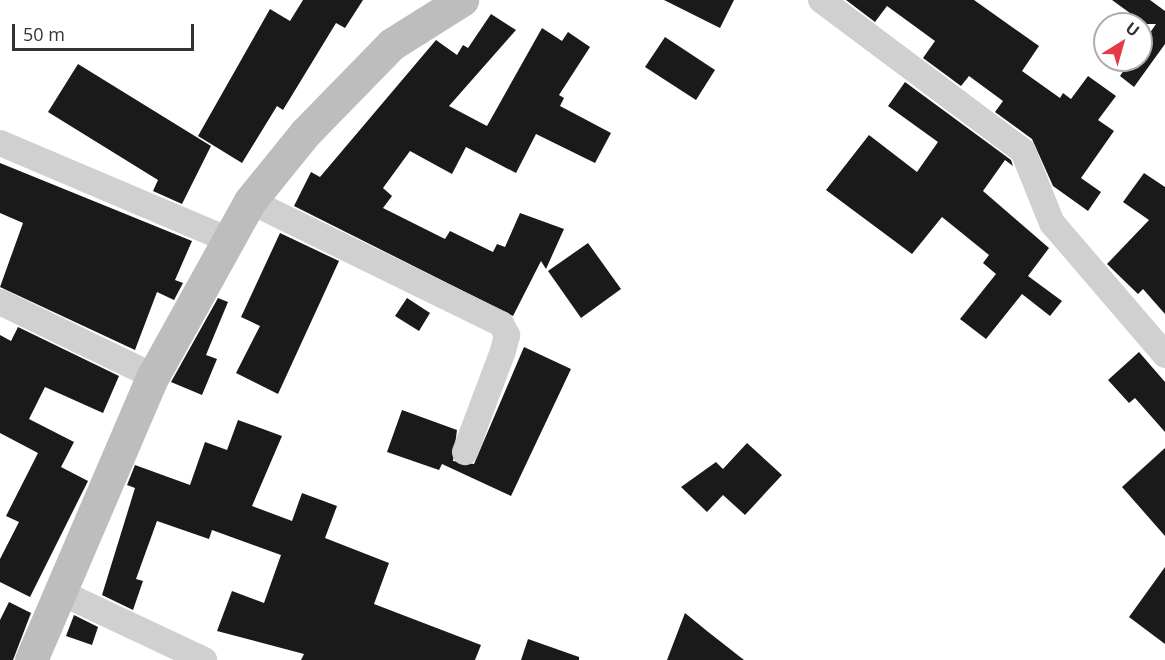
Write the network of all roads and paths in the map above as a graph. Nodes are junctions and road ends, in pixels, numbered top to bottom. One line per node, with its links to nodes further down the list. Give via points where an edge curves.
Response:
1 (462, 0): 4 (street, via 392,44 305,133)
2 (821, 0): 7 (street, via 1023,151 1052,223)
3 (0, 143): 5 (street)
4 (250, 201): 5 (street); 9 (street, via 501,324 507,334 503,351)
5 (229, 240): 8 (street)
6 (0, 302): 8 (street)
7 (1165, 355)
8 (153, 376): 10 (street)
9 (465, 452)
10 (64, 594): 11 (street); 12 (street)
11 (32, 660)
12 (204, 660)

